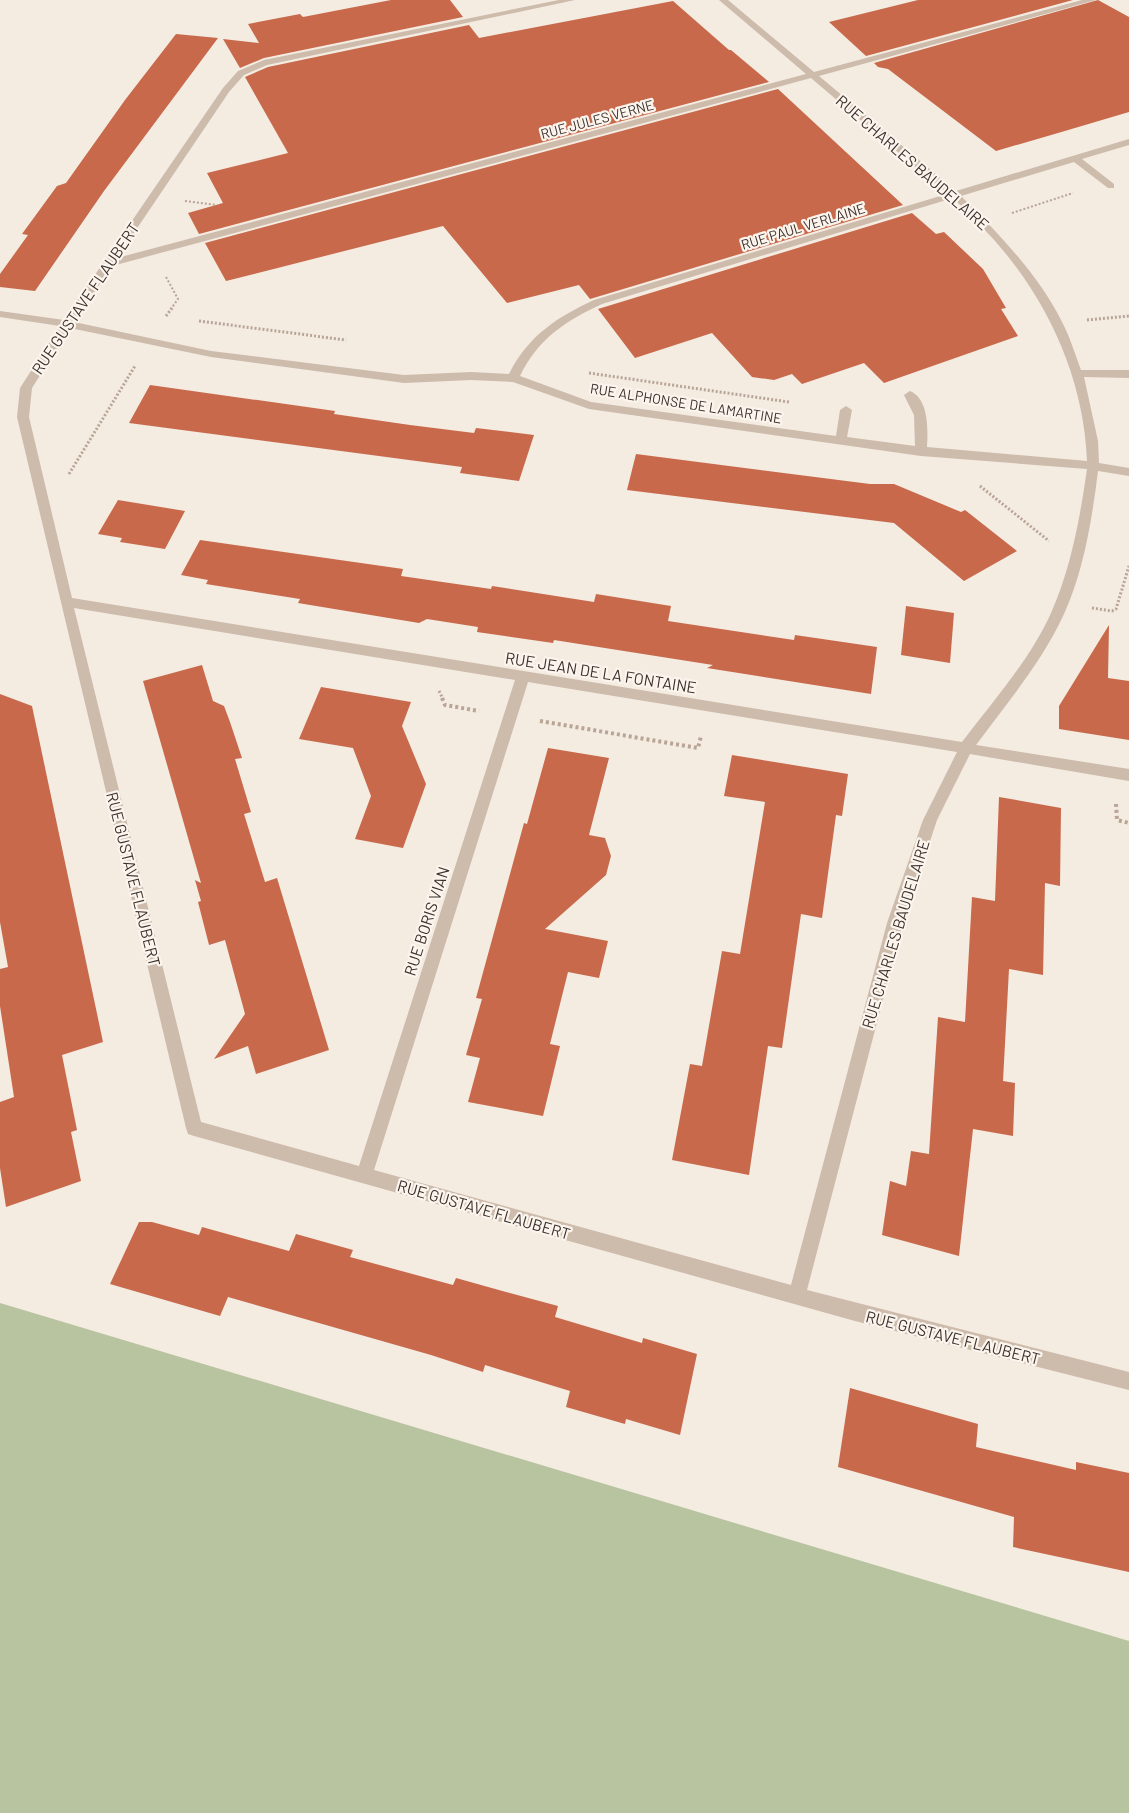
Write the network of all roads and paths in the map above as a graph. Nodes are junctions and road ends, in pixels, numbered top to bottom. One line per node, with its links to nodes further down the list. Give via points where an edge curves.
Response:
1 (572, 0): 11 (street, RUE GUSTAVE FLAUBERT, via 287,58 241,73)
2 (723, 0): 4 (street, RUE CHARLES BAUDELAIRE)
3 (1092, 0): 4 (street, RUE JULES VERNE)
4 (813, 76): 8 (street, RUE CHARLES BAUDELAIRE); 10 (street, RUE JULES VERNE)
5 (1129, 142): 6 (street, RUE PAUL VERLAINE)
6 (1076, 159): 7 (street); 8 (street, RUE PAUL VERLAINE)
7 (1109, 184): 9 (path)
8 (955, 195): 9 (street, RUE CHARLES BAUDELAIRE); 25 (street, RUE PAUL VERLAINE, via 598,302 539,337 524,354)
9 (983, 222): 18 (street, RUE CHARLES BAUDELAIRE, via 1013,256)
10 (153, 252): 11 (street, RUE JULES VERNE); 14 (path, via 178,299)
11 (110, 263): 19 (street, RUE GUSTAVE FLAUBERT)
12 (0, 314): 19 (street, RUE ALPHONSE DE LAMARTINE)
13 (156, 315): 14 (path)
14 (166, 316): 16 (path); 21 (path)
15 (1129, 316): 18 (path)
16 (178, 318)
17 (190, 319): 20 (path)
18 (1057, 322): 23 (street, RUE CHARLES BAUDELAIRE)
19 (66, 324): 21 (street, RUE ALPHONSE DE LAMARTINE); 33 (street, RUE GUSTAVE FLAUBERT, via 33,374 24,400 23,417)
20 (355, 341)
21 (150, 342): 25 (street, RUE ALPHONSE DE LAMARTINE, via 404,379); 33 (path, via 64,481)
22 (578, 371): 27 (path)
23 (1078, 373): 24 (street); 31 (street, RUE CHARLES BAUDELAIRE)
24 (1129, 374)
25 (513, 378): 28 (street, RUE ALPHONSE DE LAMARTINE, via 589,405)
26 (910, 396): 29 (street, via 921,420)
27 (846, 410): 28 (street)
28 (842, 441): 29 (street, RUE ALPHONSE DE LAMARTINE)
29 (921, 452): 30 (street, RUE ALPHONSE DE LAMARTINE)
30 (940, 454): 31 (street, RUE ALPHONSE DE LAMARTINE); 34 (path)
31 (1094, 466): 32 (street, RUE ALPHONSE DE LAMARTINE); 34 (street, RUE CHARLES BAUDELAIRE)
32 (1129, 472)
33 (39, 489): 36 (street, RUE GUSTAVE FLAUBERT)
34 (1076, 562): 37 (street, RUE CHARLES BAUDELAIRE)
35 (1129, 566): 37 (path, via 1116,609)
36 (67, 602): 38 (street, RUE JEAN DE LA FONTAINE); 44 (street, RUE GUSTAVE FLAUBERT, via 194,1128)
37 (1062, 603): 42 (street, RUE CHARLES BAUDELAIRE, via 1031,660)
38 (438, 663): 39 (street, RUE JEAN DE LA FONTAINE); 41 (path, via 433,676 445,705)
39 (522, 676): 40 (street, RUE JEAN DE LA FONTAINE); 41 (street, RUE BORIS VIAN)
40 (708, 706): 41 (path, via 698,748); 42 (street, RUE JEAN DE LA FONTAINE)
41 (510, 716): 44 (street, RUE BORIS VIAN)
42 (966, 748): 43 (street, RUE JEAN DE LA FONTAINE); 45 (street, RUE CHARLES BAUDELAIRE, via 930,820 895,923)
43 (1129, 775)
44 (364, 1176): 45 (street, RUE GUSTAVE FLAUBERT)
45 (797, 1296): 46 (street, RUE GUSTAVE FLAUBERT)
46 (1129, 1381)

